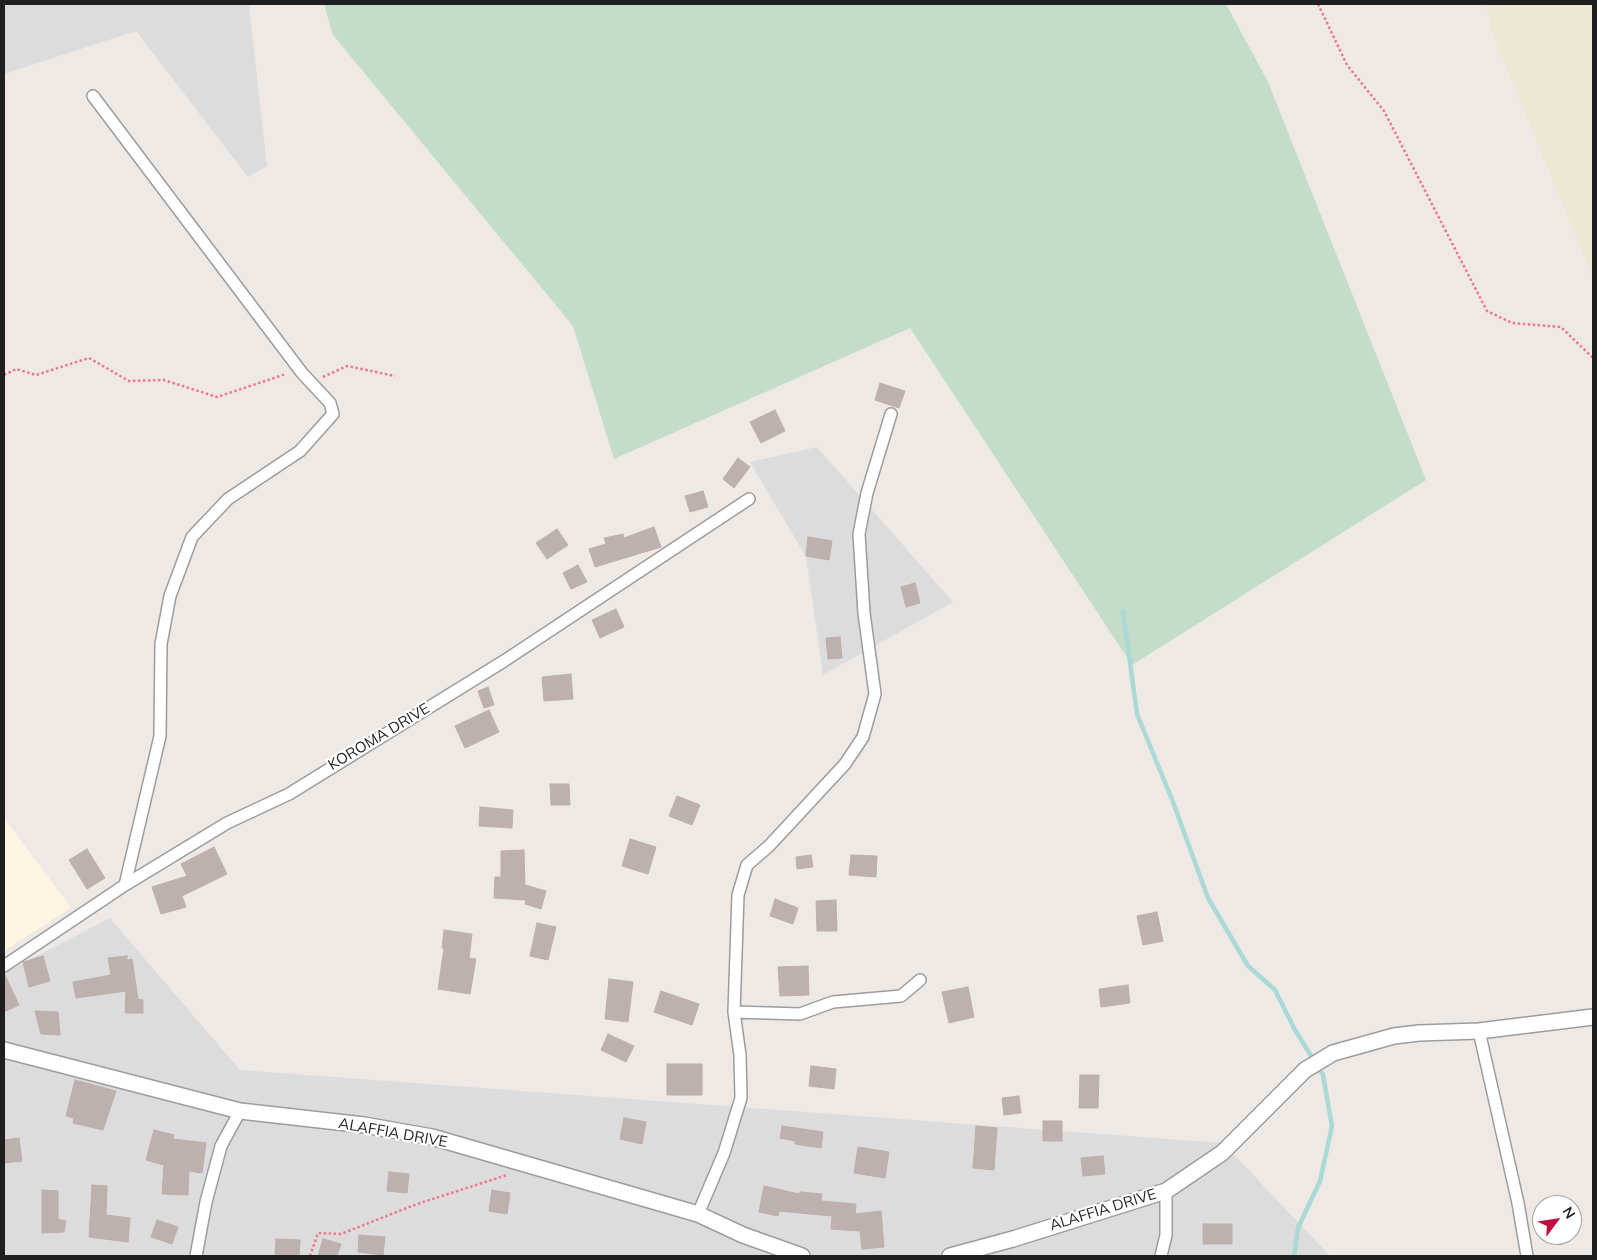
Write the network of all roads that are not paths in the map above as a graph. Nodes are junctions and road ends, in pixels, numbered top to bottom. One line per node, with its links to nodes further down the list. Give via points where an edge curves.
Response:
1 (93, 96): 4 (street, via 302,373 330,403 333,414 300,452 228,499 192,537 170,596 161,644 160,736)
2 (891, 414): 7 (street, via 867,493 859,534 864,613 875,694 862,737 845,764 748,865 738,895)
3 (749, 499): 4 (street, KOROMA DRIVE, via 534,642 420,713 289,794 235,819)
4 (125, 885): 5 (street, KOROMA DRIVE)
5 (4, 966)
6 (920, 980): 7 (street, via 901,996 833,1002 800,1014)
7 (734, 1012): 13 (street, via 741,1098 724,1153)
8 (1593, 1017): 9 (street, ALAFFIA DRIVE)
9 (1479, 1032): 12 (street, ALAFFIA DRIVE, via 1419,1032 1333,1054 1305,1070 1222,1153); 18 (street)
10 (4, 1050): 11 (street, ALAFFIA DRIVE)
11 (240, 1111): 13 (street, ALAFFIA DRIVE, via 364,1125 432,1137); 14 (street, via 221,1146)
12 (1166, 1191): 16 (street, ALAFFIA DRIVE); 17 (street, via 1166,1235)
13 (698, 1214): 15 (street, ALAFFIA DRIVE, via 743,1235)
14 (196, 1256)
15 (802, 1256)
16 (950, 1256)
17 (1161, 1256)
18 (1527, 1256)

